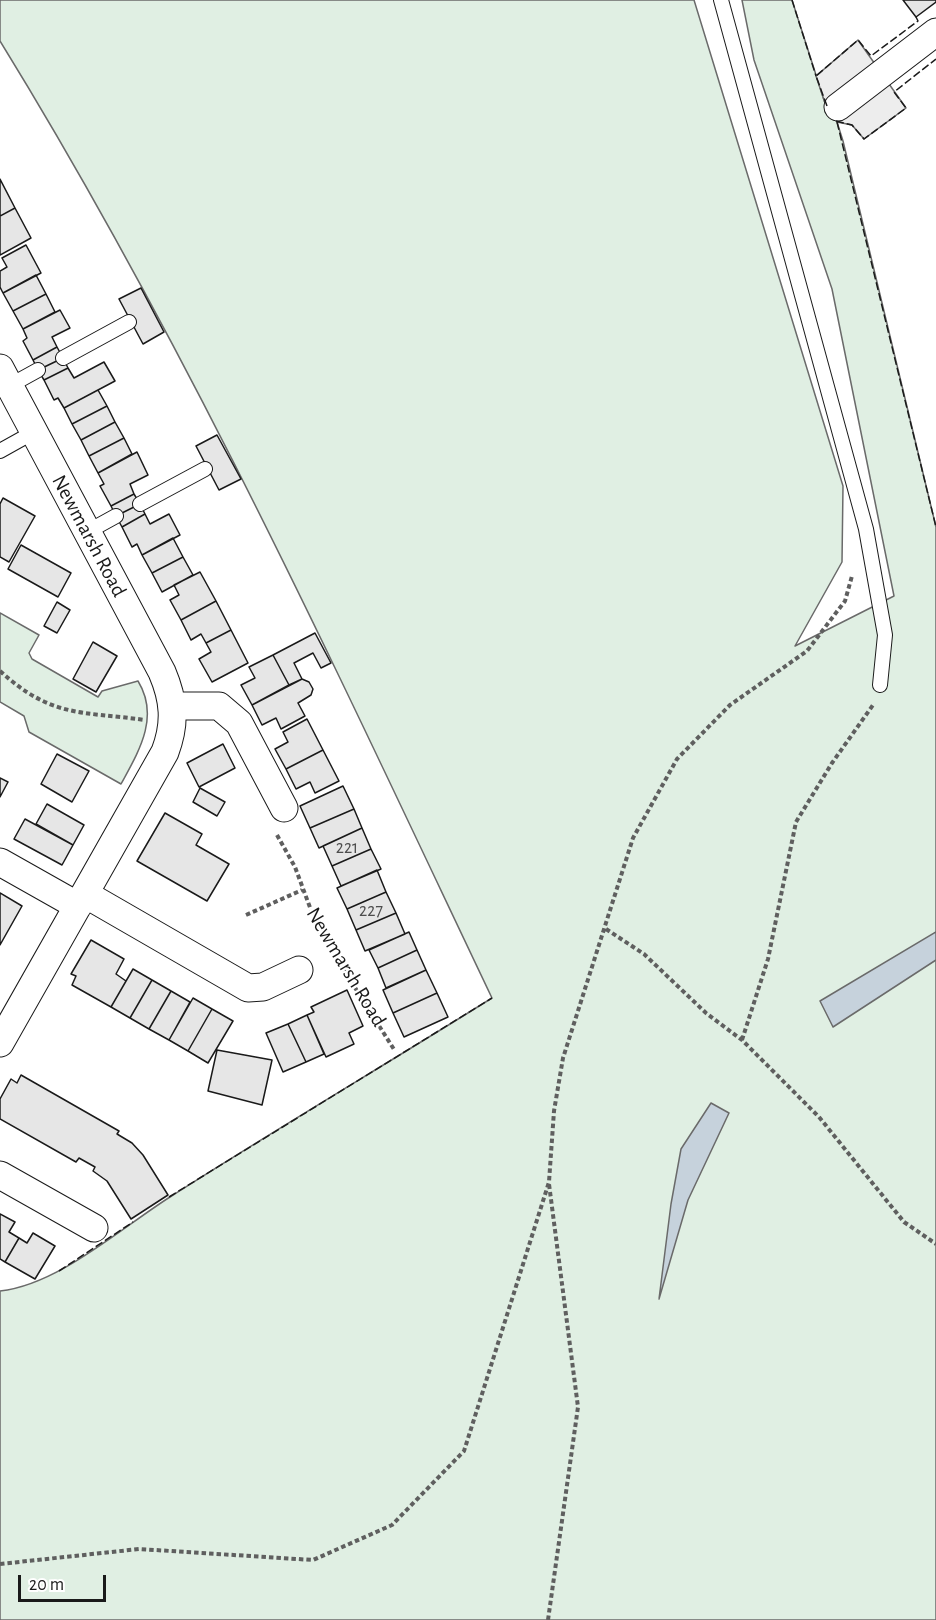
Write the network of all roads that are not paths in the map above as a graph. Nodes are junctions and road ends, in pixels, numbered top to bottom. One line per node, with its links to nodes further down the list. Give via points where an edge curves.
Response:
1 (721, 0): 14 (lane, via 866,529 885,635)
2 (936, 32): 3 (street)
3 (838, 107)
4 (129, 322): 5 (lane)
5 (63, 358)
6 (39, 370): 7 (lane)
7 (5, 377): 8 (street, Newmarsh Road)
8 (34, 432): 9 (lane); 13 (street, Newmarsh Road)
9 (0, 451)
10 (205, 469): 11 (lane)
11 (140, 504)
12 (116, 516): 13 (lane)
13 (87, 532): 15 (street, Newmarsh Road, via 162,672)
14 (880, 685)
15 (174, 706): 16 (street, via 219,706 239,723); 18 (street, Newmarsh Road, via 165,752)
16 (278, 817)
17 (0, 862): 18 (street)
18 (81, 900): 19 (street, Newmarsh Road, via 248,988 263,987); 20 (street, Newmarsh Road)
19 (299, 970)
20 (0, 1043)
21 (0, 1174): 22 (street)
22 (94, 1228)

